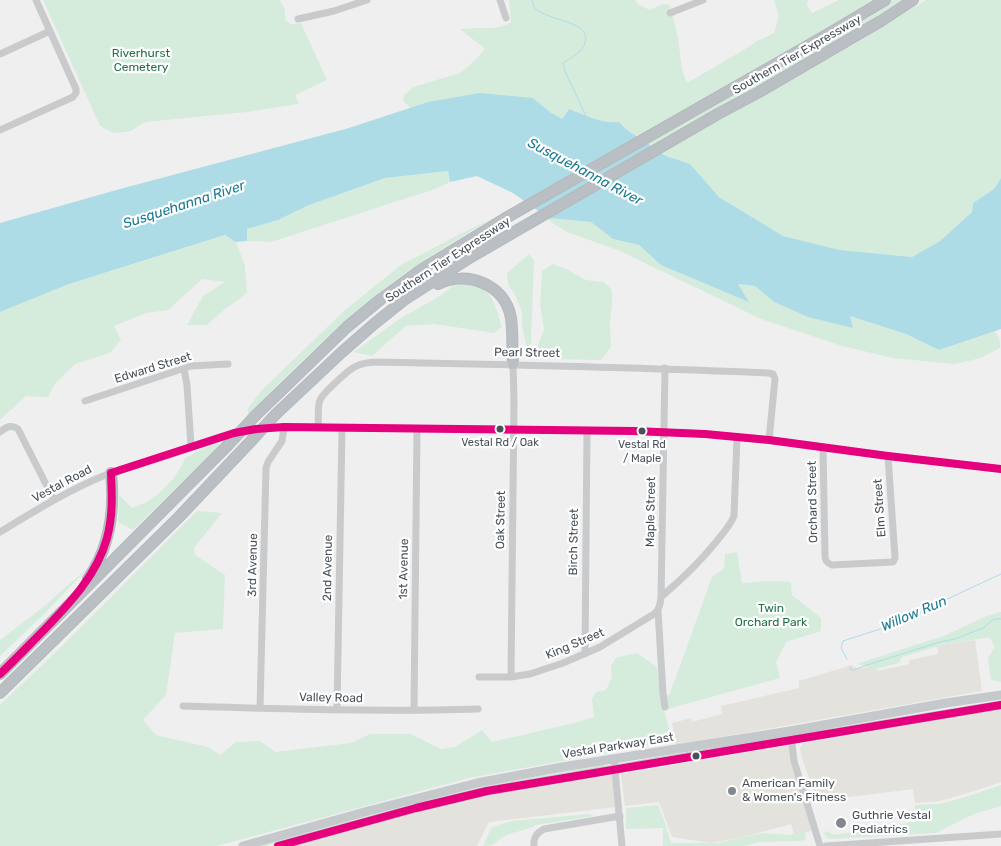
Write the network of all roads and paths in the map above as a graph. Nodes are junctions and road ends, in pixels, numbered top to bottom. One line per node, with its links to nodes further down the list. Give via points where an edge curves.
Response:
1 (36, 0): 10 (street)
2 (367, 0): 9 (street)
3 (500, 0): 8 (street)
4 (702, 0): 7 (street)
5 (884, 0): 38 (highway, Southern Tier Expressway, bridge, via 504,219 422,269 381,299 347,327 256,415)
6 (913, 0): 13 (highway, Southern Tier Expressway, via 471,257)
7 (670, 13)
8 (506, 18)
9 (298, 19)
10 (50, 31): 11 (street); 12 (street, via 76,94)
11 (0, 54)
12 (0, 130)
13 (404, 300): 15 (highway, via 453,278 470,278 487,284 501,296 511,317); 44 (highway, Southern Tier Expressway, bridge, via 276,414 179,517)
14 (228, 364): 17 (street, Edward Street)
15 (513, 364): 16 (street, Pearl Street); 20 (street, Pearl Street, via 363,363 352,368 320,399); 23 (street, Oak Street)
16 (665, 368): 26 (street, Maple Street); 28 (street, Pearl Street, via 774,375)
17 (184, 369): 18 (street, Edward Street); 29 (street)
18 (85, 401)
19 (284, 427): 20 (street, Vestal Road); 29 (street, Vestal Road, via 234,433); 49 (street, 3rd Avenue, via 282,441 266,468)
20 (318, 427): 21 (street, Vestal Road)
21 (342, 428): 22 (street, Vestal Road); 50 (street, 2nd Avenue)
22 (417, 428): 23 (street, Vestal Road); 52 (street, 1st Avenue)
23 (514, 430): 24 (street, Vestal Road); 43 (street, Oak Street)
24 (587, 430): 26 (street, Vestal Road); 40 (street, Birch Street)
25 (0, 432): 34 (street, via 11,426 18,429)
26 (663, 432): 27 (street, Vestal Road); 37 (street, Maple Street)
27 (737, 436): 28 (street, Vestal Road); 37 (street, via 734,516 704,556)
28 (769, 440): 30 (street, Vestal Road)
29 (191, 446): 33 (street, Vestal Road)
30 (823, 447): 31 (street, Vestal Road); 36 (street, Orchard Street, via 825,560 837,566 893,562)
31 (888, 456): 32 (street, Vestal Road); 36 (street, Elm Street)
32 (1001, 469)
33 (111, 473): 34 (street, Vestal Road); 38 (highway, via 112,506 106,543 94,570)
34 (54, 500): 35 (street, Vestal Road)
35 (0, 532)
36 (895, 558)
37 (661, 597): 39 (street)
38 (70, 604): 41 (highway, Southern Tier Expressway)
39 (658, 610): 40 (street, King Street); 48 (street)
40 (585, 654): 43 (street, King Street, via 530,674)
41 (0, 674)
42 (479, 677): 43 (street, King Street)
43 (511, 677)
44 (0, 693)
45 (1001, 695): 53 (main road, Vestal Parkway East, via 946,703)
46 (1001, 705): 53 (main road, Vestal Parkway East)
47 (183, 706): 49 (street, Valley Road)
48 (665, 707)
49 (260, 708): 50 (street, Valley Road)
50 (337, 709): 52 (street, Valley Road)
51 (478, 709): 52 (street, Valley Road)
52 (414, 710)
53 (791, 736): 54 (main road, Vestal Parkway East); 55 (main road, Vestal Parkway East); 62 (street, via 794,761)
54 (614, 759): 55 (street); 58 (main road, Vestal Parkway East, via 477,783)
55 (615, 769): 56 (street); 59 (main road, Vestal Parkway East, via 487,791)
56 (620, 816): 60 (street, via 544,829 534,838); 61 (street)
57 (1001, 834): 63 (street)
58 (243, 846)
59 (278, 846)
60 (534, 846)
61 (622, 846)
62 (820, 846)
63 (826, 846)

